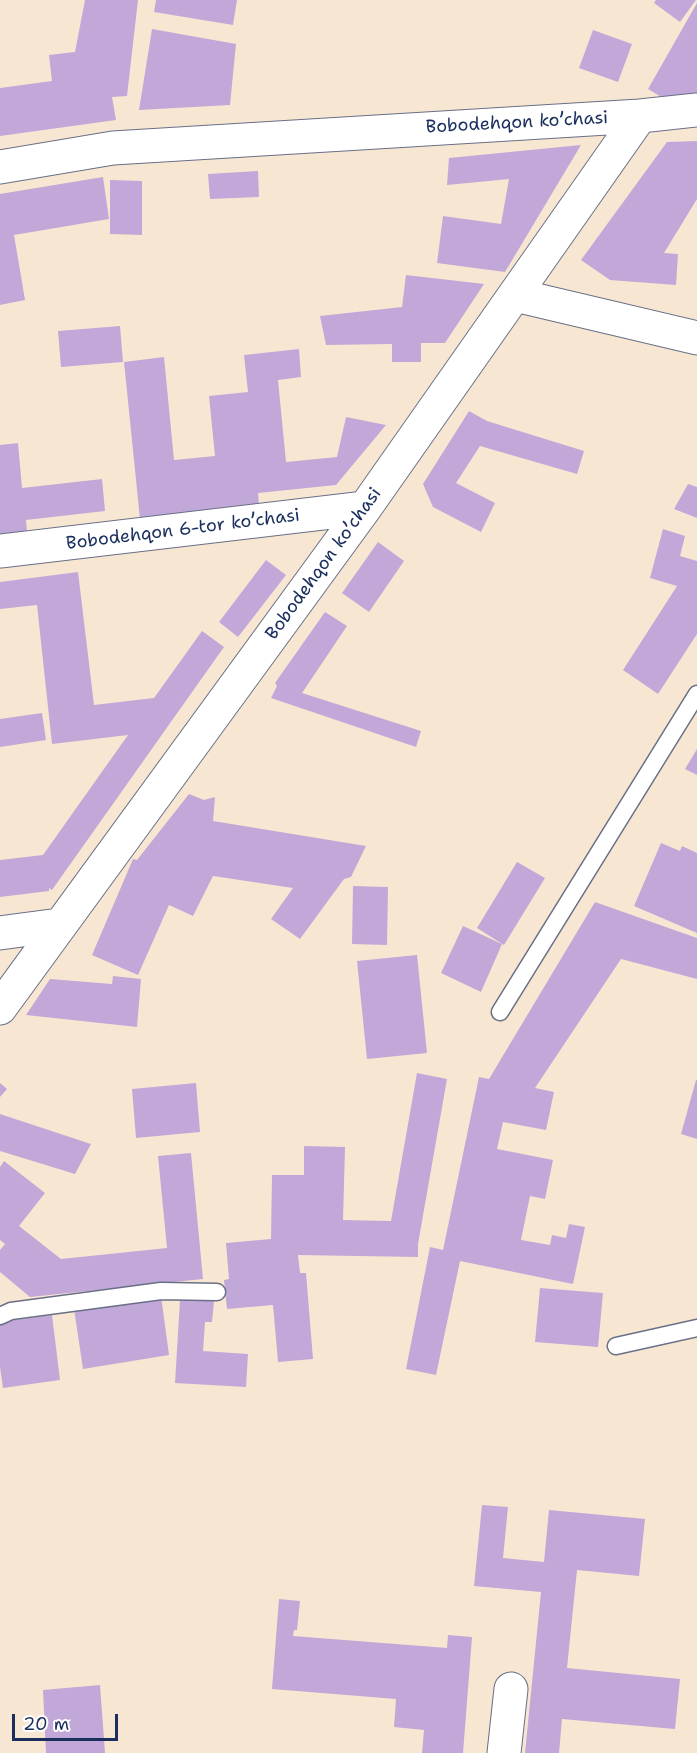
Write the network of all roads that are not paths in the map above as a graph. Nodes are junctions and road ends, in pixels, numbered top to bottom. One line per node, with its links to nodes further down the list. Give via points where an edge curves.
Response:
1 (697, 110): 2 (street, Bobodehqon koʼchasi)
2 (640, 116): 3 (street, Bobodehqon koʼchasi, via 114,147); 4 (street, Bobodehqon koʼchasi)
3 (0, 167)
4 (514, 295): 5 (street); 6 (street, Bobodehqon koʼchasi)
5 (697, 338)
6 (365, 508): 7 (street, Bobodehqon 6-tor koʼchasi); 9 (street, Bobodehqon koʼchasi)
7 (0, 551)
8 (697, 694): 12 (lane)
9 (59, 925): 10 (street); 11 (street, Bobodehqon koʼchasi)
10 (0, 933)
11 (0, 1008)
12 (500, 1012)
13 (218, 1292): 14 (lane, via 161,1291 11,1311)
14 (0, 1316)
15 (697, 1328): 16 (lane)
16 (616, 1346)
17 (511, 1689): 18 (street)
18 (504, 1753)

